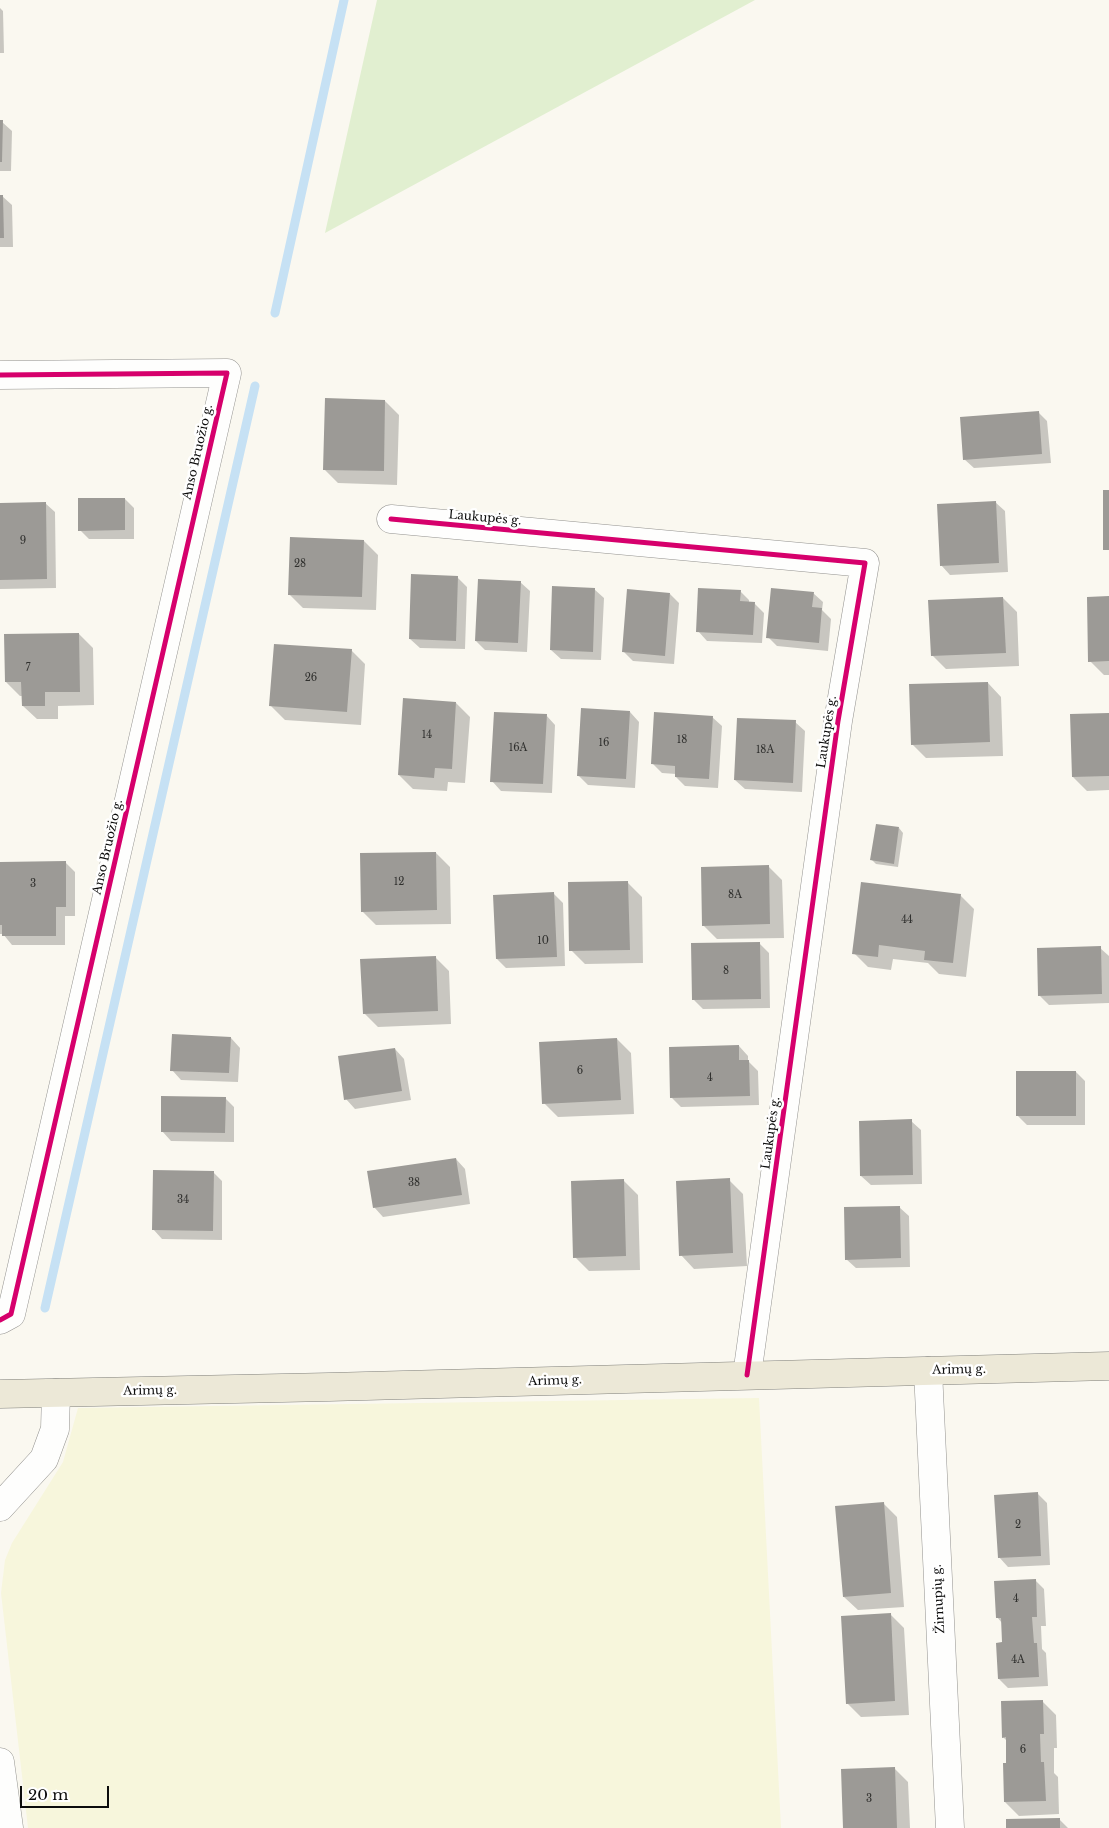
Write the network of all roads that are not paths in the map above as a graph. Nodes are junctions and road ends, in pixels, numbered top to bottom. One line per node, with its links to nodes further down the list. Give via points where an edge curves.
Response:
1 (0, 375): 3 (street, Anso Bruožio g., via 227,373 11,1314)
2 (391, 519): 6 (street, Laukupės g., via 865,563 838,721)
3 (0, 1320)
4 (1109, 1366): 5 (main road, Arimų g.)
5 (928, 1371): 6 (main road, Arimų g.); 12 (street, Žirnupių g.)
6 (747, 1375): 7 (main road, Arimų g.)
7 (56, 1393): 8 (main road, Arimų g.); 9 (street, via 55,1429 44,1459)
8 (0, 1394)
9 (0, 1507)
10 (0, 1762): 11 (street)
11 (9, 1828)
12 (950, 1828)

